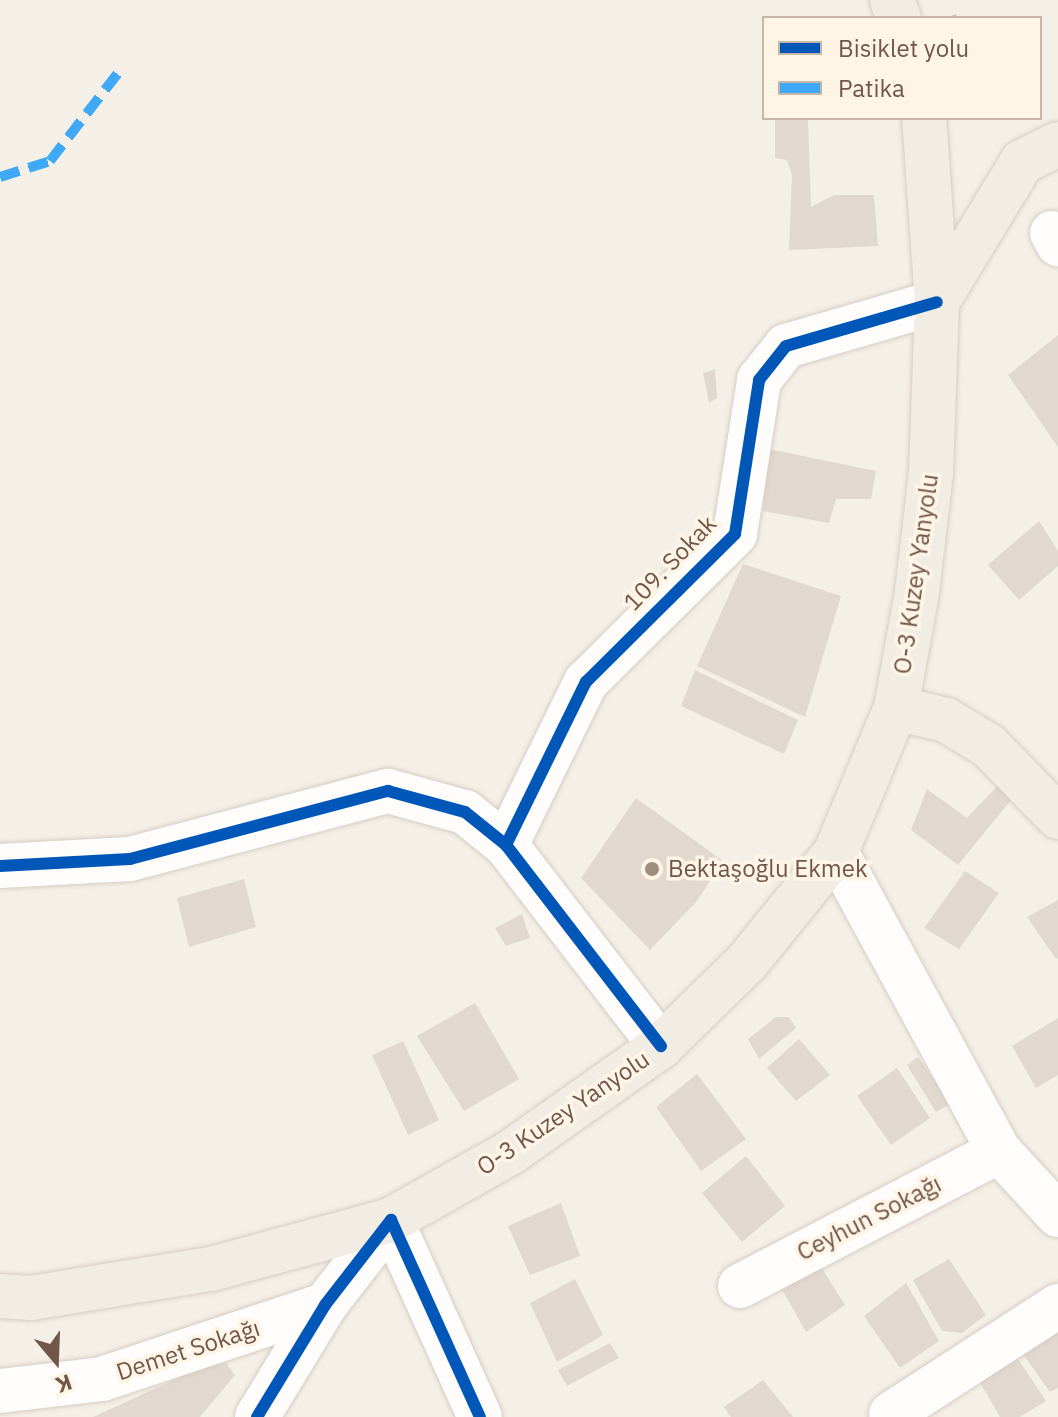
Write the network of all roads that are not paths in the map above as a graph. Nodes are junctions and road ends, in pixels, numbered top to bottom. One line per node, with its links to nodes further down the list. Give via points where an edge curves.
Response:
1 (924, 120): 3 (main road, O-3 Kuzey Yanyolu)
2 (1058, 144): 3 (main road, via 1022,162)
3 (937, 302): 4 (main road, O-3 Kuzey Yanyolu, via 931,473); 6 (street, 109. Sokak, via 786,346 759,380 735,534 586,682)
4 (896, 708): 5 (main road, via 946,720 989,746); 7 (main road, O-3 Kuzey Yanyolu)
5 (1058, 817)
6 (506, 845): 8 (street, via 465,812 388,791 130,859); 9 (street)
7 (836, 852): 9 (main road, O-3 Kuzey Yanyolu, via 747,962); 10 (street)
8 (0, 866)
9 (661, 1046): 12 (main road, O-3 Kuzey Yanyolu, via 511,1152)
10 (999, 1151): 11 (street); 13 (street, Ceyhun Sokağı)
11 (1058, 1215)
12 (391, 1220): 14 (main road, O-3 Kuzey Yanyolu, via 211,1269 31,1298); 15 (street); 20 (street)
13 (740, 1286)
14 (0, 1296)
15 (325, 1305): 17 (street, Demet Sokağı, via 102,1379); 19 (street)
16 (1058, 1306): 18 (street)
17 (0, 1391)
18 (891, 1414)
19 (257, 1417)
20 (480, 1417)

